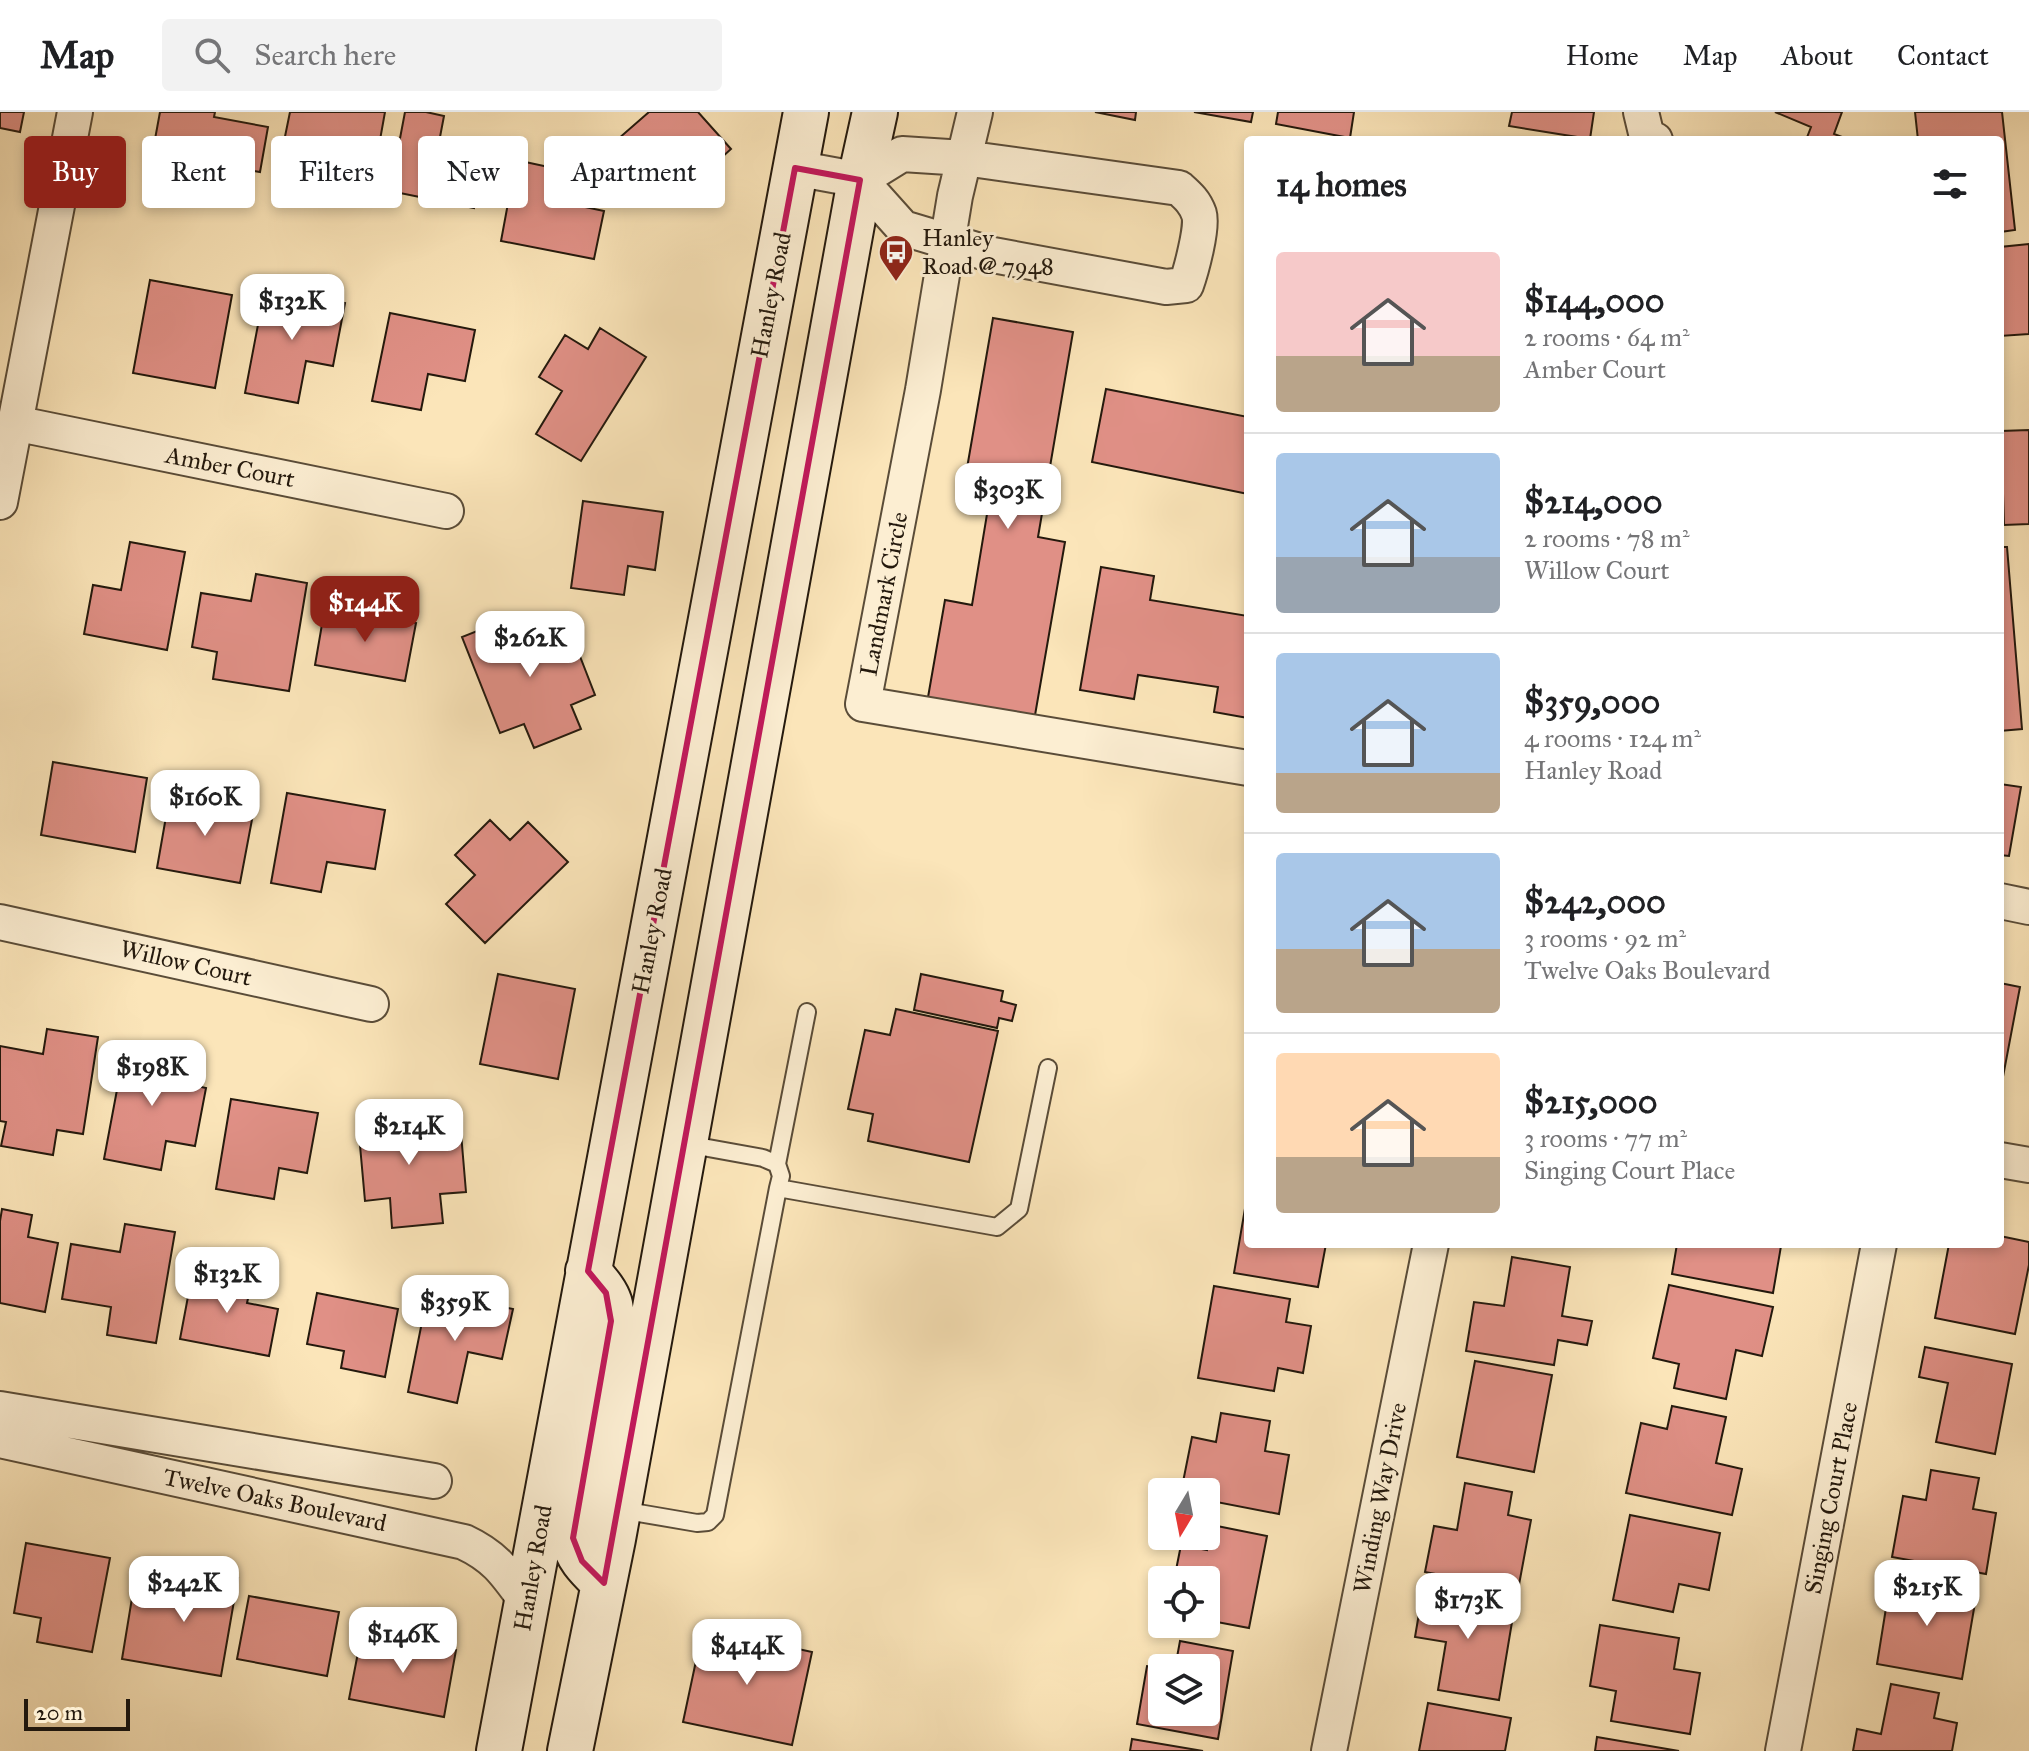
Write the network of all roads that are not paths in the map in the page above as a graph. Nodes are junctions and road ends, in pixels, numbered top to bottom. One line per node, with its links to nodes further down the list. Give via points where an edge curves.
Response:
1 (75, 112): 11 (street)
2 (806, 112): 8 (main road, Hanley Road)
3 (875, 112): 9 (main road)
4 (975, 112): 7 (street, Landmark Circle)
5 (1641, 112): 6 (street)
6 (1647, 136)
7 (964, 158): 9 (street, via 902,154); 10 (street, Landmark Circle); 10 (street, via 1179,188 1193,199 1201,217 1192,271 1186,285 1166,287 993,255)
8 (795, 168): 9 (street); 28 (main road, Hanley Road)
9 (860, 180): 10 (street, via 903,228); 21 (main road)
10 (947, 241): 14 (street, Landmark Circle, via 863,704)
11 (14, 423): 12 (street); 13 (street, Amber Court)
12 (0, 502)
13 (446, 511)
14 (1244, 767)
15 (2004, 902): 16 (street)
16 (2029, 907)
17 (0, 922): 18 (street, Willow Court)
18 (371, 1004)
19 (807, 1012): 23 (lane)
20 (1048, 1068): 25 (lane, via 1019,1209 997,1227)
21 (685, 1144): 23 (lane); 33 (main road)
22 (2004, 1161): 24 (street)
23 (777, 1164): 25 (lane)
24 (2029, 1165)
25 (778, 1188): 33 (lane, via 715,1515 697,1523)
26 (1430, 1248): 39 (street, Winding Way Drive)
27 (1878, 1248): 40 (street, Singing Court Place)
28 (588, 1271): 35 (main road, via 611,1305 610,1341 573,1538 582,1561); 36 (main road, Hanley Road)
29 (0, 1409): 31 (street, Twelve Oaks Boulevard)
30 (0, 1440): 34 (street, Twelve Oaks Boulevard)
31 (348, 1466): 32 (street, Twelve Oaks Boulevard); 34 (street)
32 (434, 1481)
33 (618, 1509): 35 (main road)
34 (338, 1515): 36 (street, Twelve Oaks Boulevard, via 482,1550)
35 (604, 1583): 38 (main road)
36 (527, 1602): 37 (main road, Hanley Road)
37 (499, 1751)
38 (570, 1751)
39 (1329, 1751)
40 (1783, 1751)

